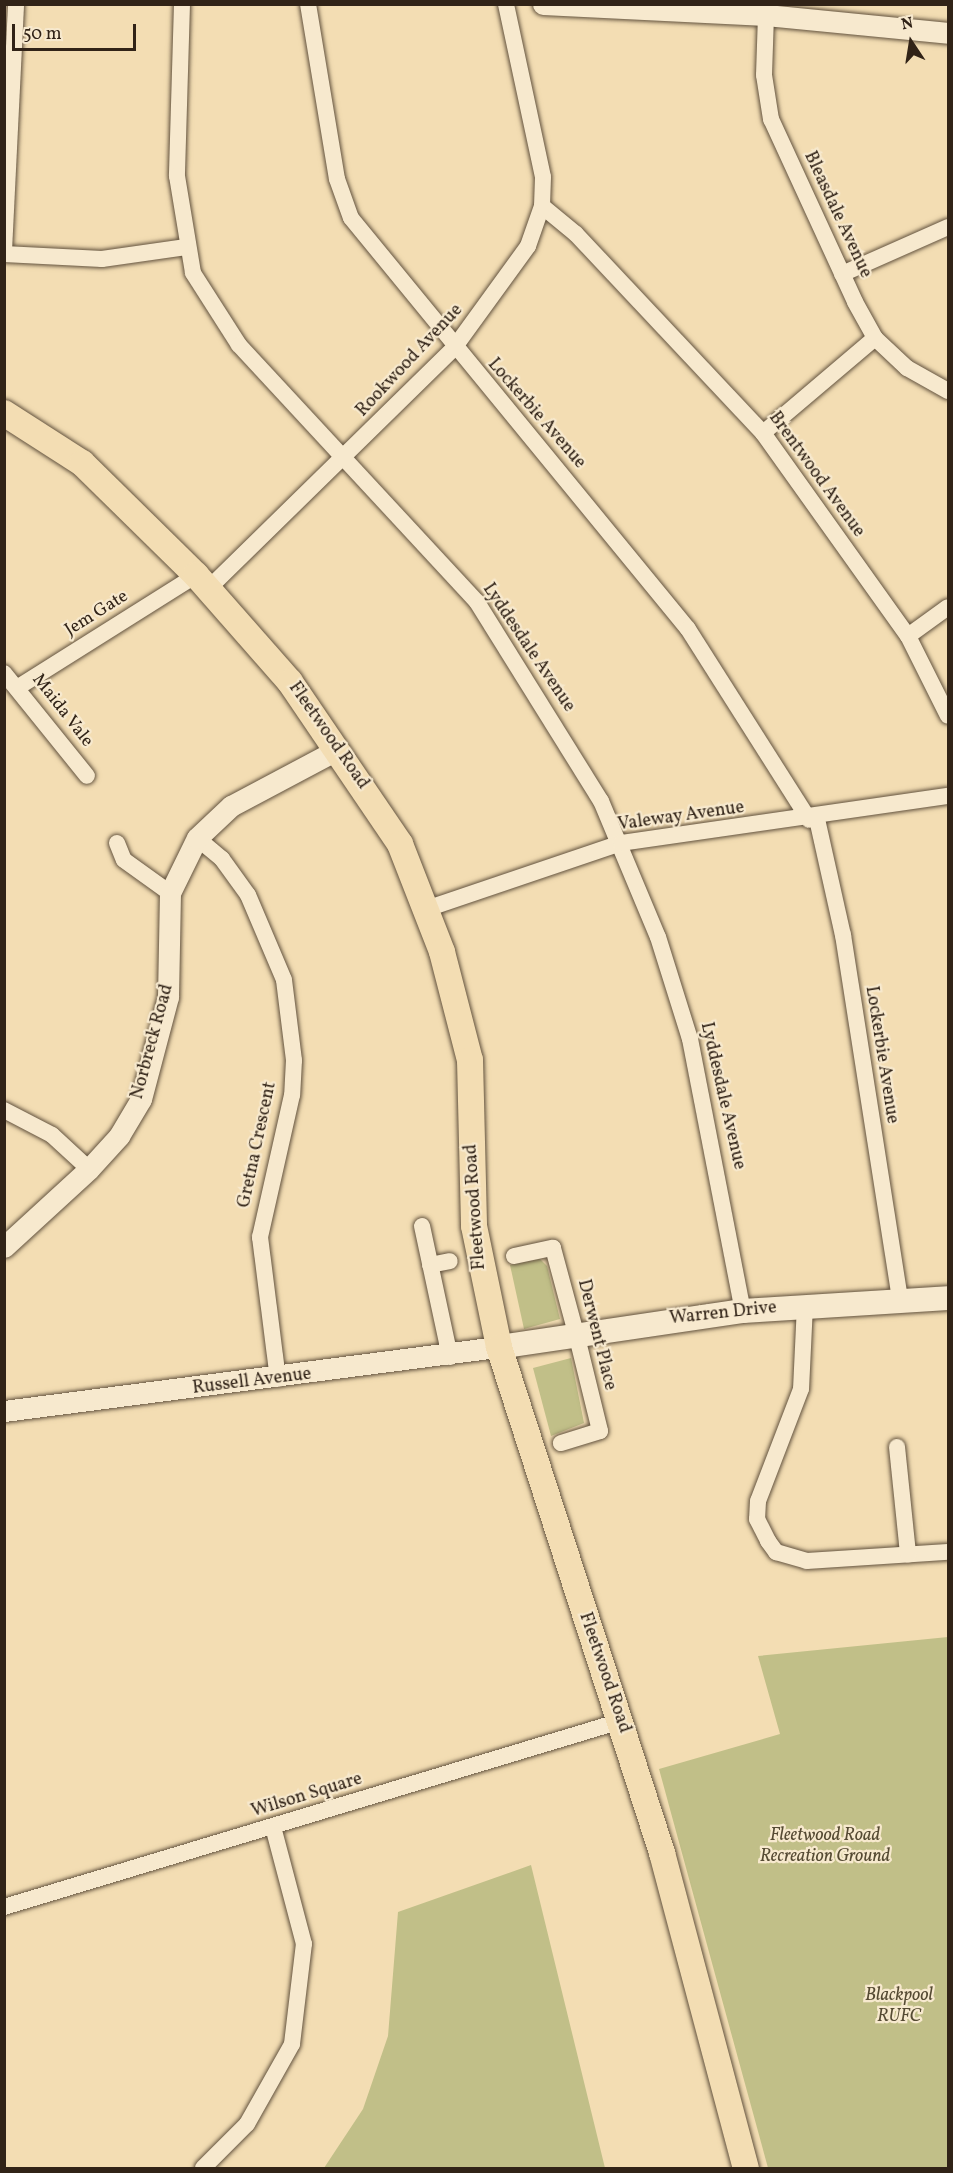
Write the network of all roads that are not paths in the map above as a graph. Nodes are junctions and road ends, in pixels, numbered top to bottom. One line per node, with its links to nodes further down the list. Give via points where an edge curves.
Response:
1 (16, 4): 11 (street)
2 (182, 4): 10 (street, Lyddesdale Avenue, via 177,176)
3 (308, 4): 14 (street, Lockerbie Avenue, via 337,179 351,218)
4 (506, 4): 8 (street, Rookwood Avenue, via 540,157)
5 (543, 4): 6 (street)
6 (770, 12): 7 (street); 12 (street, Bleasdale Avenue, via 764,75 771,119)
7 (948, 33)
8 (542, 206): 14 (street, Rookwood Avenue, via 520,260); 17 (street, Brentwood Avenue, via 576,234)
9 (948, 227): 12 (street)
10 (186, 247): 11 (street, via 102,260); 18 (street, Lyddesdale Avenue, via 193,273 223,326)
11 (4, 253)
12 (842, 274): 13 (street, Bleasdale Avenue)
13 (875, 338): 15 (street, Bleasdale Avenue, via 907,368); 17 (street)
14 (454, 348): 18 (street, Rookwood Avenue); 28 (street, Lockerbie Avenue, via 688,629)
15 (948, 390)
16 (4, 413): 19 (main road, Fleetwood Road, via 82,463)
17 (764, 433): 21 (street, Brentwood Avenue)
18 (344, 458): 19 (street, Rookwood Avenue); 31 (street, Lyddesdale Avenue, via 477,602 602,801)
19 (202, 582): 23 (street, Jem Gate); 25 (main road, Fleetwood Road, via 290,682)
20 (948, 607): 21 (street)
21 (908, 636): 24 (street, Brentwood Avenue)
22 (4, 673): 23 (street, Maida Vale)
23 (20, 686): 26 (street, Maida Vale)
24 (948, 716)
25 (338, 749): 29 (street, Norbreck Road, via 231,807); 33 (main road, Fleetwood Road, via 400,844)
26 (87, 776)
27 (948, 796): 28 (street, Valeway Avenue)
28 (813, 819): 31 (street, Valeway Avenue); 42 (street, Lockerbie Avenue, via 843,935)
29 (197, 838): 32 (street, Norbreck Road); 48 (street, Gretna Crescent, via 222,859 248,895 284,980 294,1060 292,1095 260,1237)
30 (117, 843): 32 (street, via 124,860)
31 (621, 843): 33 (street, Valeway Avenue); 44 (street, Lyddesdale Avenue, via 690,1039)
32 (170, 893): 35 (street, Norbreck Road, via 168,997 141,1099 119,1136)
33 (426, 909): 46 (main road, Fleetwood Road, via 470,1060 474,1226)
34 (4, 1110): 35 (street, via 52,1135)
35 (89, 1169): 37 (street, Norbreck Road)
36 (422, 1226): 40 (street)
37 (4, 1247)
38 (514, 1256): 45 (street, Derwent Place, via 553,1248)
39 (450, 1261): 40 (street)
40 (430, 1265): 47 (street)
41 (948, 1298): 42 (main road, Warren Drive)
42 (900, 1300): 43 (main road, Warren Drive)
43 (805, 1305): 44 (main road, Warren Drive); 53 (street, via 801,1389 758,1501 757,1519 776,1552 790,1558)
44 (743, 1311): 45 (main road, Warren Drive)
45 (576, 1333): 46 (main road, Warren Drive); 50 (street, Derwent Place, via 600,1431)
46 (499, 1347): 47 (street, Russell Avenue); 54 (main road, Fleetwood Road, via 529,1453)
47 (450, 1357): 48 (street, Russell Avenue)
48 (278, 1379): 49 (street, Russell Avenue)
49 (4, 1411)
50 (561, 1443)
51 (897, 1447): 53 (street)
52 (948, 1552): 53 (street)
53 (908, 1554)
54 (621, 1721): 55 (street, Wilson Square); 58 (main road, Fleetwood Road)
55 (273, 1827): 56 (street, Wilson Square); 57 (street, via 304,1944 292,2044 247,2124)
56 (4, 1907)
57 (203, 2169)
58 (746, 2169)

